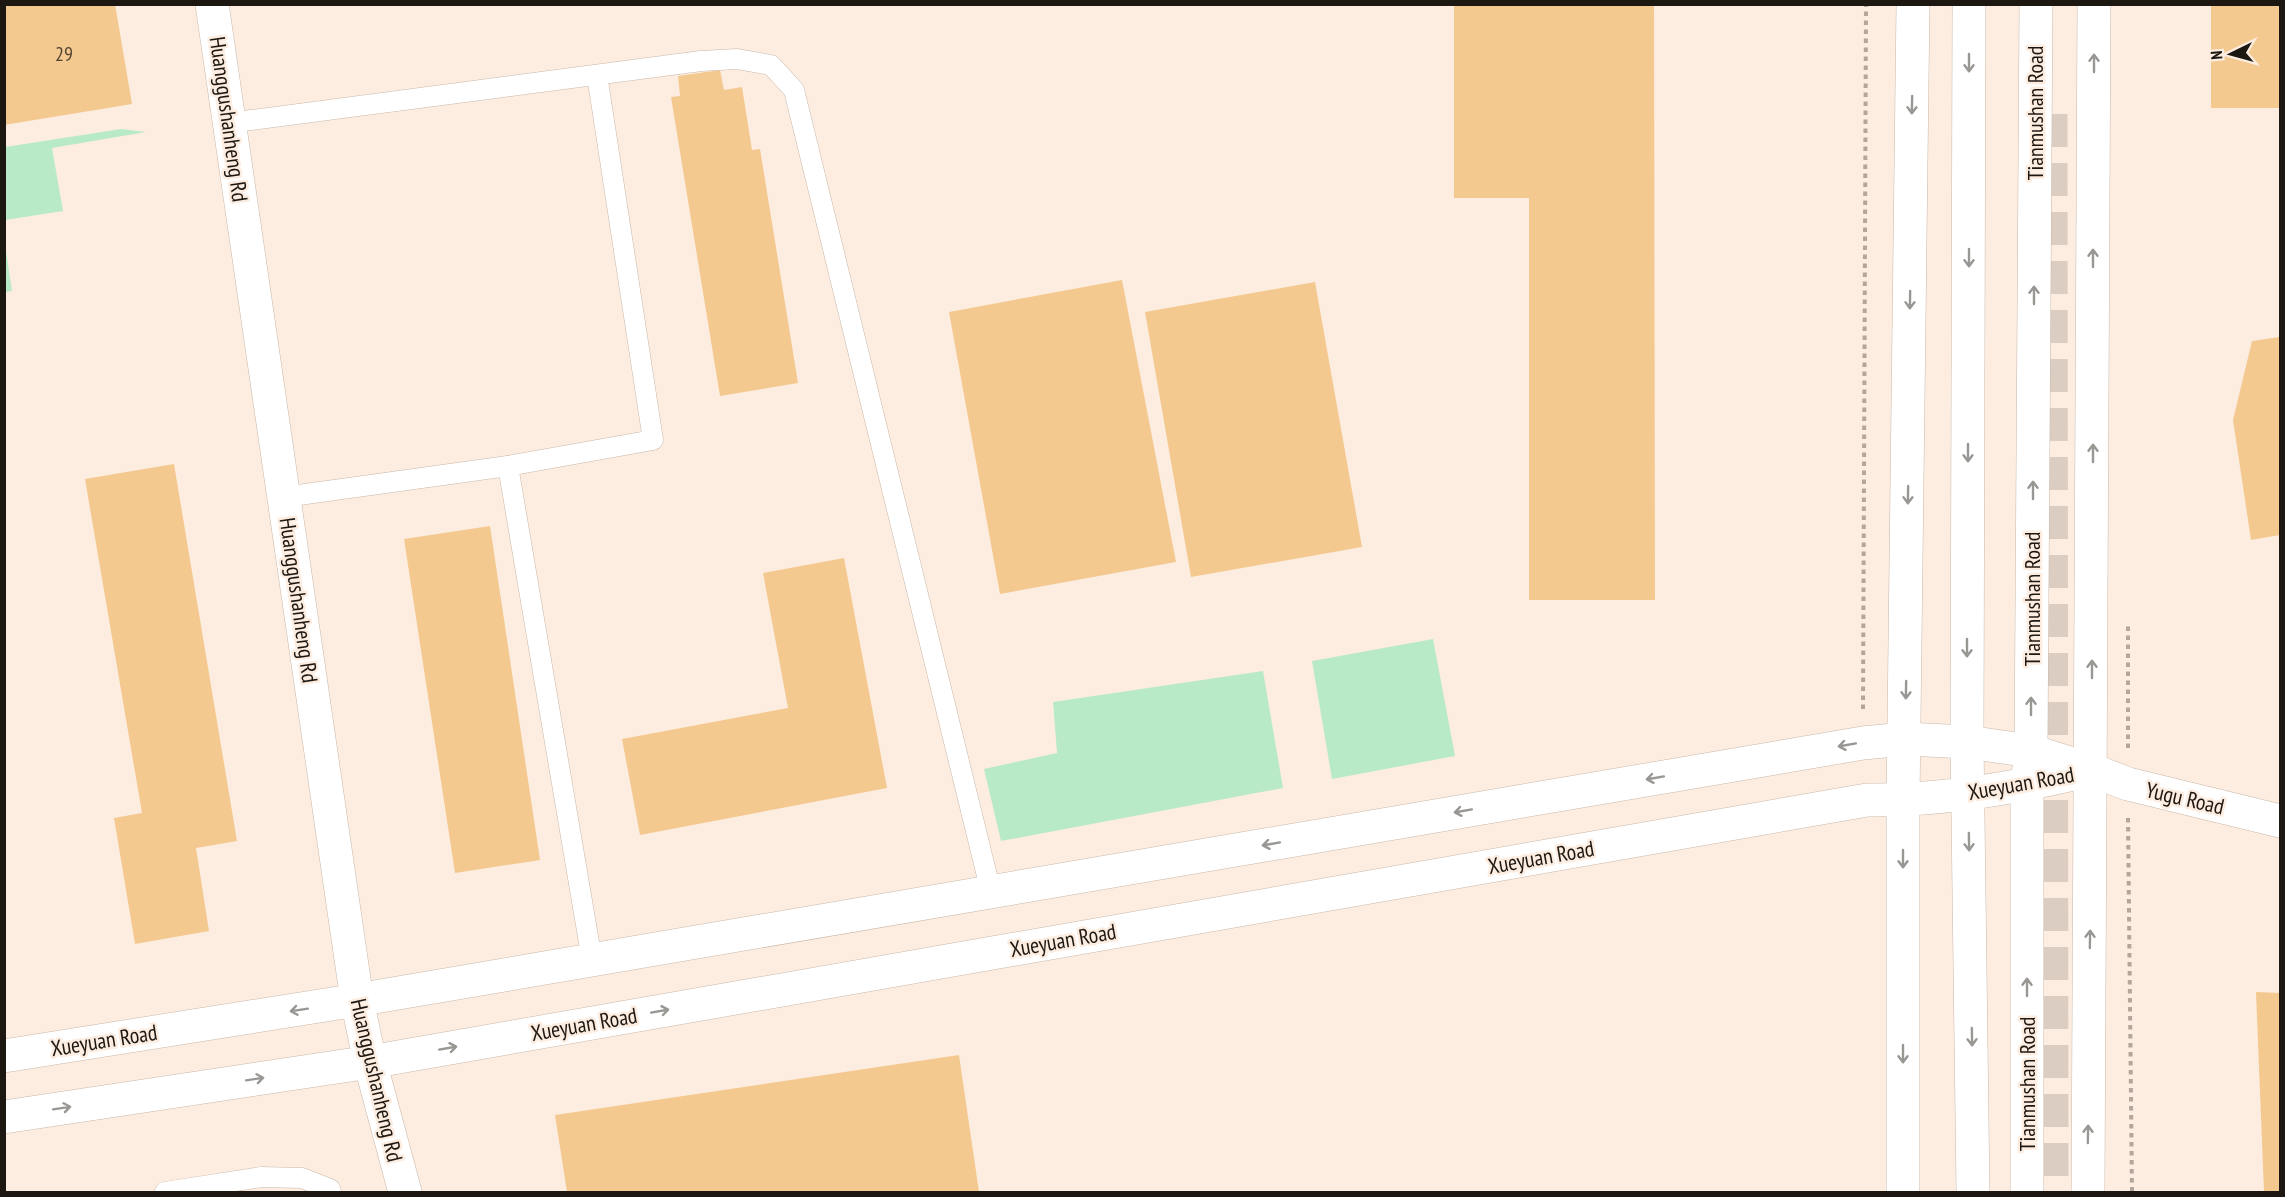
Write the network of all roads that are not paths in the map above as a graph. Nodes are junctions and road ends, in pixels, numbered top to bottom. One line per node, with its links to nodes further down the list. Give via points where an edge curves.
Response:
1 (212, 4): 7 (main road, Huanggushanheng Rd)
2 (1913, 4): 10 (main road, one-way to 10)
3 (1969, 4): 11 (main road, one-way to 11)
4 (2036, 4): 12 (main road, Tianmushan Road, one-way to 4)
5 (2094, 4): 13 (main road, one-way to 5)
6 (597, 75): 7 (lane); 8 (lane, via 653,440); 18 (lane, via 737,59 771,65 794,90)
7 (230, 123): 9 (main road, Huanggushanheng Rd)
8 (508, 465): 9 (lane); 19 (lane)
9 (284, 497): 20 (main road, Huanggushanheng Rd)
10 (1905, 739): 11 (main road, Xueyuan Road); 16 (main road); 18 (main road, Xueyuan Road, one-way to 18, via 1863,742)
11 (1967, 742): 12 (main road, Xueyuan Road); 15 (main road)
12 (2031, 751): 13 (main road, Xueyuan Road); 14 (main road, Tianmushan Road)
13 (2091, 770): 14 (main road, Xueyuan Road); 17 (main road, Yugu Road, via 2128,784); 30 (main road, one-way to 13)
14 (2027, 785): 15 (main road, Xueyuan Road); 29 (main road, Tianmushan Road, one-way to 14)
15 (1969, 793): 16 (main road, Xueyuan Road); 28 (main road, one-way to 28)
16 (1903, 801): 22 (main road, Xueyuan Road, one-way to 16, via 1867,800); 27 (main road, one-way to 27)
17 (2280, 821)
18 (991, 892): 19 (main road, Xueyuan Road)
19 (592, 960): 20 (main road, Xueyuan Road)
20 (357, 1000): 21 (main road, Xueyuan Road, one-way to 21); 22 (main road, Huanggushanheng Rd)
21 (4, 1056)
22 (370, 1062): 23 (main road, Xueyuan Road, one-way to 22); 26 (main road, Huanggushanheng Rd)
23 (4, 1117)
24 (165, 1192): 25 (lane, via 261,1177 302,1178)
25 (331, 1192)
26 (405, 1192)
27 (1903, 1192)
28 (1973, 1192)
29 (2027, 1192)
30 (2088, 1192)

